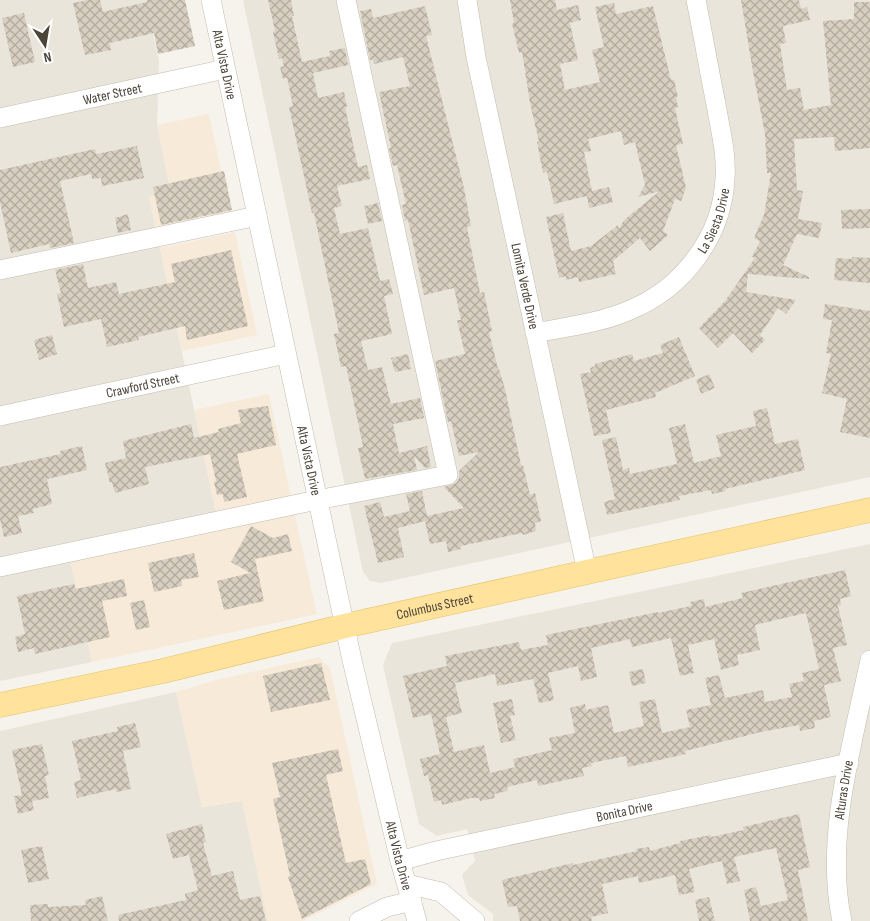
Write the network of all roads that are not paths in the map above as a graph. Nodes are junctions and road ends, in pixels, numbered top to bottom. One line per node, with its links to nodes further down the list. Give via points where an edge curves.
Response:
1 (210, 0): 5 (street, Alta Vista Drive)
2 (346, 0): 12 (street, via 448,474)
3 (467, 0): 9 (street, Lomita Verde Drive, via 476,57)
4 (696, 0): 9 (street, La Siesta Drive, via 725,153 722,201 705,246 677,280 630,311)
5 (225, 70): 6 (street, Water Street); 7 (street, Alta Vista Drive)
6 (0, 118)
7 (257, 216): 8 (street); 10 (street, Alta Vista Drive)
8 (0, 270)
9 (535, 333): 15 (street, Lomita Verde Drive)
10 (286, 354): 11 (street, Crawford Street); 12 (street, Alta Vista Drive)
11 (0, 416)
12 (317, 500): 14 (street); 16 (street, Alta Vista Drive)
13 (870, 510): 15 (main road, Columbus Street)
14 (0, 567)
15 (587, 572): 16 (main road, Columbus Street)
16 (345, 626): 18 (main road, Columbus Street, via 163,671); 20 (street, Alta Vista Drive)
17 (870, 660): 19 (street, Alturas Drive)
18 (0, 705)
19 (849, 763): 20 (street, Bonita Drive); 25 (street, Alturas Drive, via 838,820 836,852)
20 (400, 861): 21 (street, Alta Vista Drive)
21 (409, 892): 22 (street); 23 (street, Alta Vista Drive); 24 (street, via 441,892)
22 (359, 921)
23 (417, 921)
24 (475, 921)
25 (842, 921)

